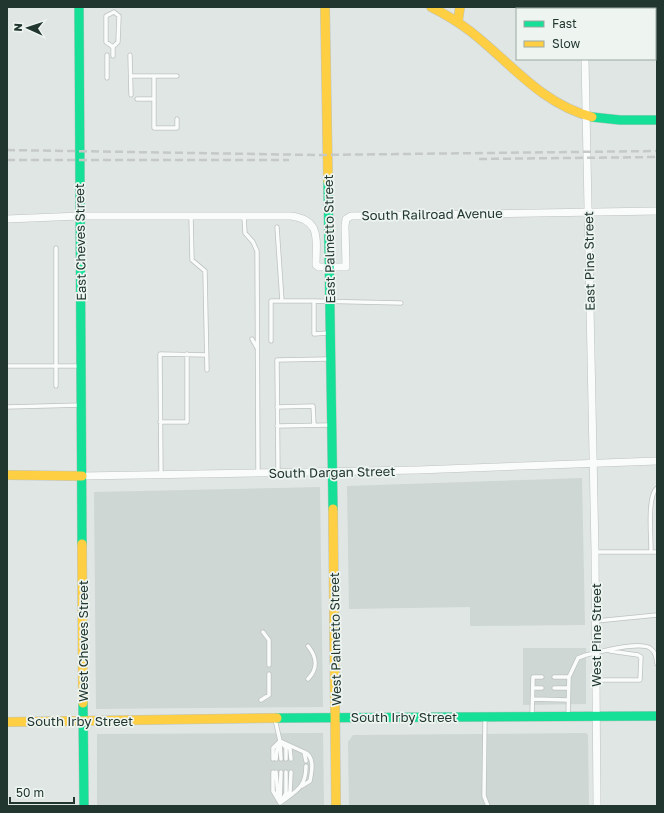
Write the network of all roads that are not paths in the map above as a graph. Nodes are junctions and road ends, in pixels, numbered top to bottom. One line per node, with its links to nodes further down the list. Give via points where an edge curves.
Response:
1 (79, 7): 25 (main road, East Cheves Street)
2 (114, 7): 6 (lane)
3 (325, 7): 31 (main road, East Palmetto Street)
4 (431, 7): 7 (main road)
5 (460, 7): 7 (main road)
6 (114, 12): 8 (lane, via 120,16 118,42); 8 (lane, via 106,16 106,42)
7 (458, 21): 20 (main road, via 549,98)
8 (113, 47): 11 (lane)
9 (130, 55): 13 (lane)
10 (107, 56): 16 (lane)
11 (113, 56)
12 (585, 60): 20 (street, East Pine Street)
13 (131, 76): 14 (lane); 17 (lane)
14 (154, 76): 15 (lane); 19 (lane)
15 (177, 76)
16 (108, 78)
17 (131, 95)
18 (137, 99): 19 (lane)
19 (154, 99): 21 (lane, via 154,128 177,128)
20 (586, 116): 22 (main road); 23 (street, East Pine Street)
21 (177, 119)
22 (657, 120)
23 (588, 212): 24 (street, South Railroad Avenue); 31 (street, South Railroad Avenue, via 351,216 346,219 345,226 346,267); 58 (street, East Pine Street)
24 (657, 212)
25 (80, 216): 26 (street); 28 (street); 47 (main road, East Cheves Street)
26 (191, 216): 27 (street); 43 (lane, via 192,260 205,271)
27 (244, 216): 31 (street, via 291,216 306,219 314,231 317,267); 36 (lane, via 245,233 253,242 256,251)
28 (7, 219)
29 (276, 226): 32 (lane)
30 (56, 248): 46 (lane)
31 (330, 267): 34 (main road, East Palmetto Street)
32 (282, 301): 33 (lane); 40 (lane, via 271,301)
33 (314, 301): 34 (lane); 38 (lane, via 314,334)
34 (330, 301): 35 (lane); 38 (main road, East Palmetto Street)
35 (401, 303)
36 (257, 325): 37 (lane); 41 (lane)
37 (252, 330)
38 (331, 333): 44 (main road, East Palmetto Street)
39 (252, 340): 41 (lane)
40 (271, 341)
41 (257, 349): 60 (lane)
42 (187, 354): 43 (lane); 53 (lane, via 160,354); 53 (lane, via 187,422)
43 (207, 355): 48 (lane)
44 (332, 358): 52 (lane, via 277,360); 55 (main road, East Palmetto Street)
45 (7, 366): 46 (lane)
46 (56, 366): 47 (lane); 49 (lane)
47 (81, 366): 50 (main road, East Cheves Street)
48 (207, 370)
49 (56, 386)
50 (82, 406): 51 (lane); 64 (main road, East Cheves Street)
51 (7, 407)
52 (277, 407): 54 (lane, via 304,409 313,406); 56 (lane)
53 (160, 422): 63 (lane)
54 (314, 425): 55 (lane); 56 (lane)
55 (332, 425): 59 (main road, East Palmetto Street)
56 (277, 426): 61 (lane)
57 (657, 461): 58 (street, South Dargan Street)
58 (593, 463): 59 (street, South Dargan Street); 67 (street, West Pine Street)
59 (333, 472): 61 (street, South Dargan Street); 95 (main road, West Palmetto Street)
60 (258, 473): 61 (street, South Dargan Street); 63 (street, South Dargan Street)
61 (278, 473)
62 (7, 475): 64 (main road, South Dargan Street)
63 (161, 475): 64 (street, South Dargan Street)
64 (82, 476): 97 (main road, West Cheves Street)
65 (657, 488): 66 (lane, via 653,491 651,499)
66 (651, 550): 67 (lane); 68 (lane)
67 (595, 552): 70 (street, West Pine Street)
68 (657, 552)
69 (657, 616): 70 (lane)
70 (596, 621): 74 (street, West Pine Street)
71 (263, 632): 76 (lane, via 269,640)
72 (308, 646): 81 (lane, via 314,653 315,662 314,673)
73 (607, 651): 74 (lane); 75 (lane, via 646,646 655,653); 82 (lane, via 638,655 641,658 640,680)
74 (596, 652): 80 (lane, via 578,658); 82 (street, West Pine Street)
75 (657, 664)
76 (269, 665)
77 (269, 674): 88 (lane, via 268,694)
78 (542, 677): 83 (lane, via 533,677)
79 (554, 677): 80 (lane)
80 (569, 677): 86 (lane)
81 (308, 679)
82 (596, 680): 94 (street, West Pine Street)
83 (533, 688): 84 (lane); 87 (lane)
84 (542, 688)
85 (554, 688): 86 (lane)
86 (568, 688): 89 (lane)
87 (533, 699): 89 (lane); 92 (lane)
88 (261, 700)
89 (568, 700): 93 (lane)
90 (657, 716): 94 (main road, South Irby Street)
91 (485, 717): 92 (main road, South Irby Street); 95 (main road, South Irby Street); 111 (lane, via 484,796)
92 (532, 717): 93 (main road, South Irby Street)
93 (568, 717): 94 (main road, South Irby Street)
94 (597, 717): 112 (street, West Pine Street)
95 (336, 718): 96 (main road, South Irby Street); 110 (main road, West Palmetto Street)
96 (275, 719): 97 (main road, South Irby Street); 99 (lane)
97 (83, 721): 98 (main road, South Irby Street); 109 (main road, West Cheves Street)
98 (7, 722)
99 (280, 741): 99 (lane, via 273,748 277,759); 100 (lane); 101 (lane, via 286,748); 102 (lane, via 290,749)
100 (304, 752): 103 (lane); 107 (lane, via 311,758 312,773 310,781)
101 (286, 759)
102 (291, 759)
103 (306, 761)
104 (306, 766): 107 (lane, via 306,779)
105 (286, 772): 108 (lane, via 286,793)
106 (291, 772): 108 (lane, via 290,792)
107 (302, 786): 108 (lane)
108 (280, 803): 108 (lane, via 277,772 273,791)
109 (84, 806)
110 (336, 806)
111 (488, 806)
112 (597, 806)

